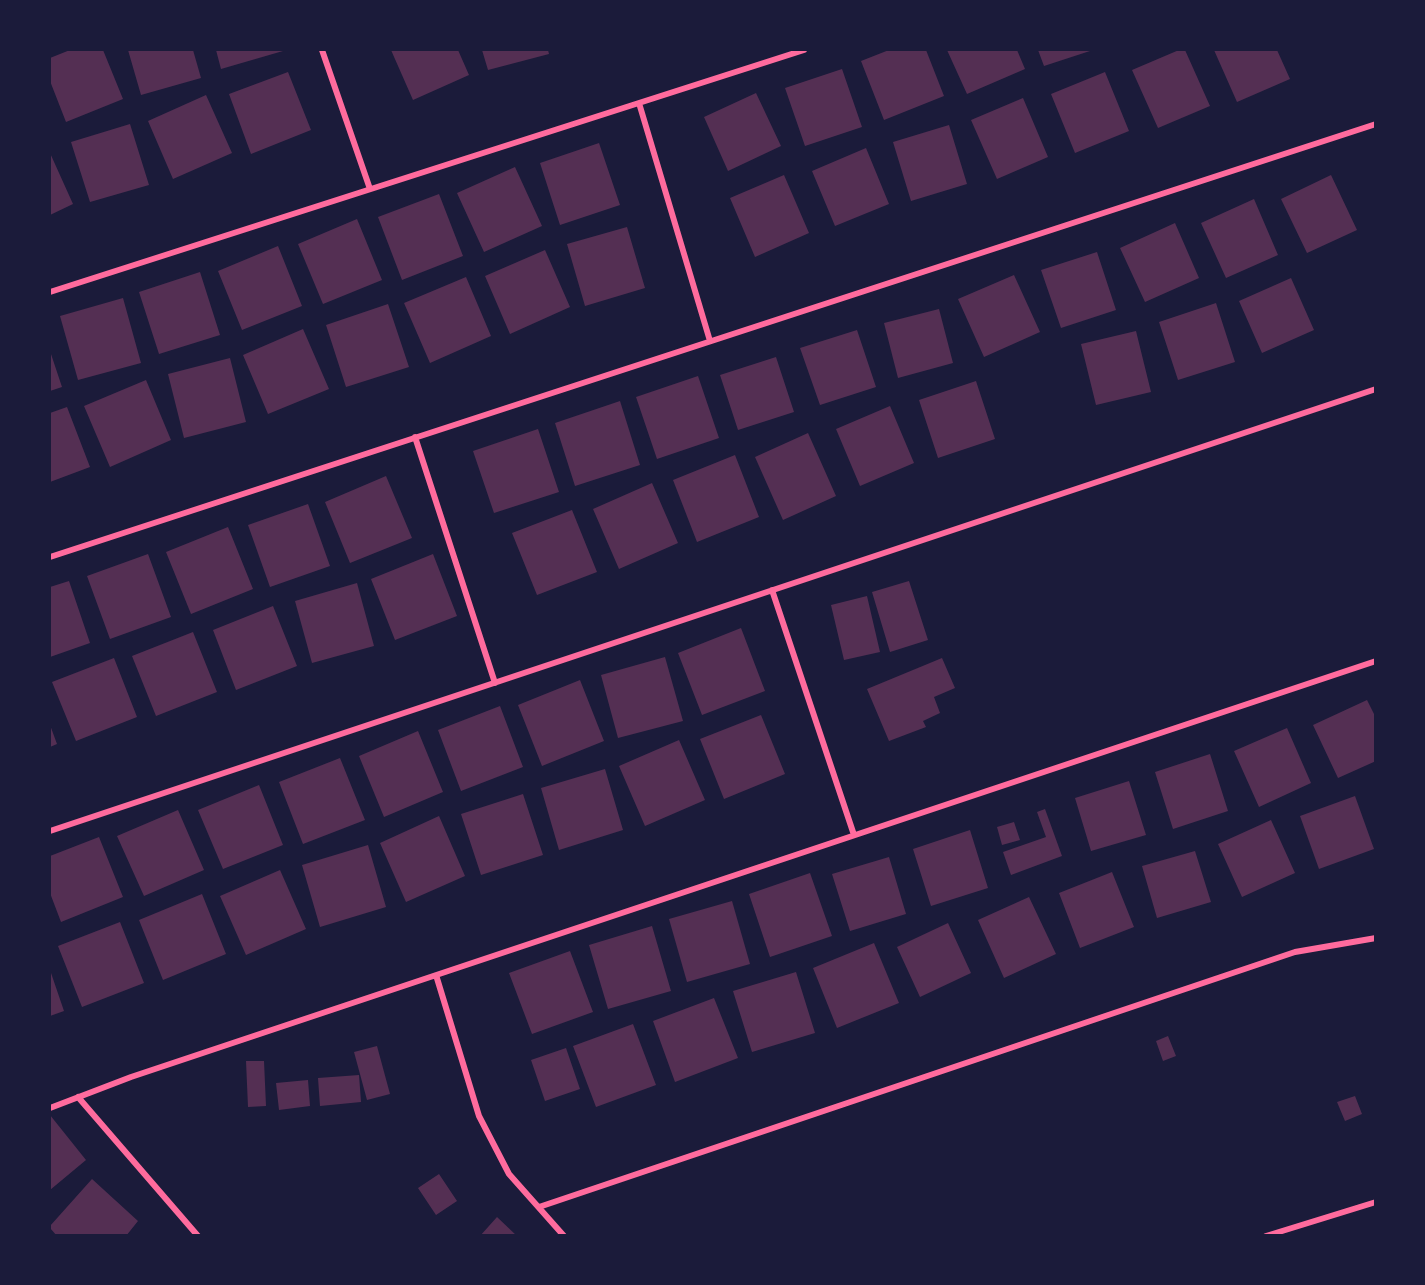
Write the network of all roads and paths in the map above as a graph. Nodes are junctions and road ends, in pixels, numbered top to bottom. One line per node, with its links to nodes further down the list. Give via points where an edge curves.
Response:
1 (322, 50): 5 (street)
2 (804, 50): 3 (street)
3 (639, 103): 5 (street); 7 (street)
4 (1376, 124): 7 (street)
5 (370, 189): 6 (street)
6 (50, 292)
7 (710, 341): 9 (street)
8 (1376, 389): 11 (street)
9 (415, 437): 10 (street); 13 (street)
10 (50, 557)
11 (772, 590): 13 (street); 15 (street)
12 (1376, 661): 15 (street)
13 (495, 683): 14 (street)
14 (50, 831)
15 (854, 835): 17 (street)
16 (1376, 938): 21 (street, via 1295,952)
17 (436, 975): 18 (street); 21 (street, via 479,1116 509,1174)
18 (78, 1097): 19 (street); 22 (street)
19 (50, 1107)
20 (1376, 1202): 24 (street)
21 (539, 1207): 23 (street)
22 (198, 1236)
23 (564, 1236)
24 (1266, 1236)

